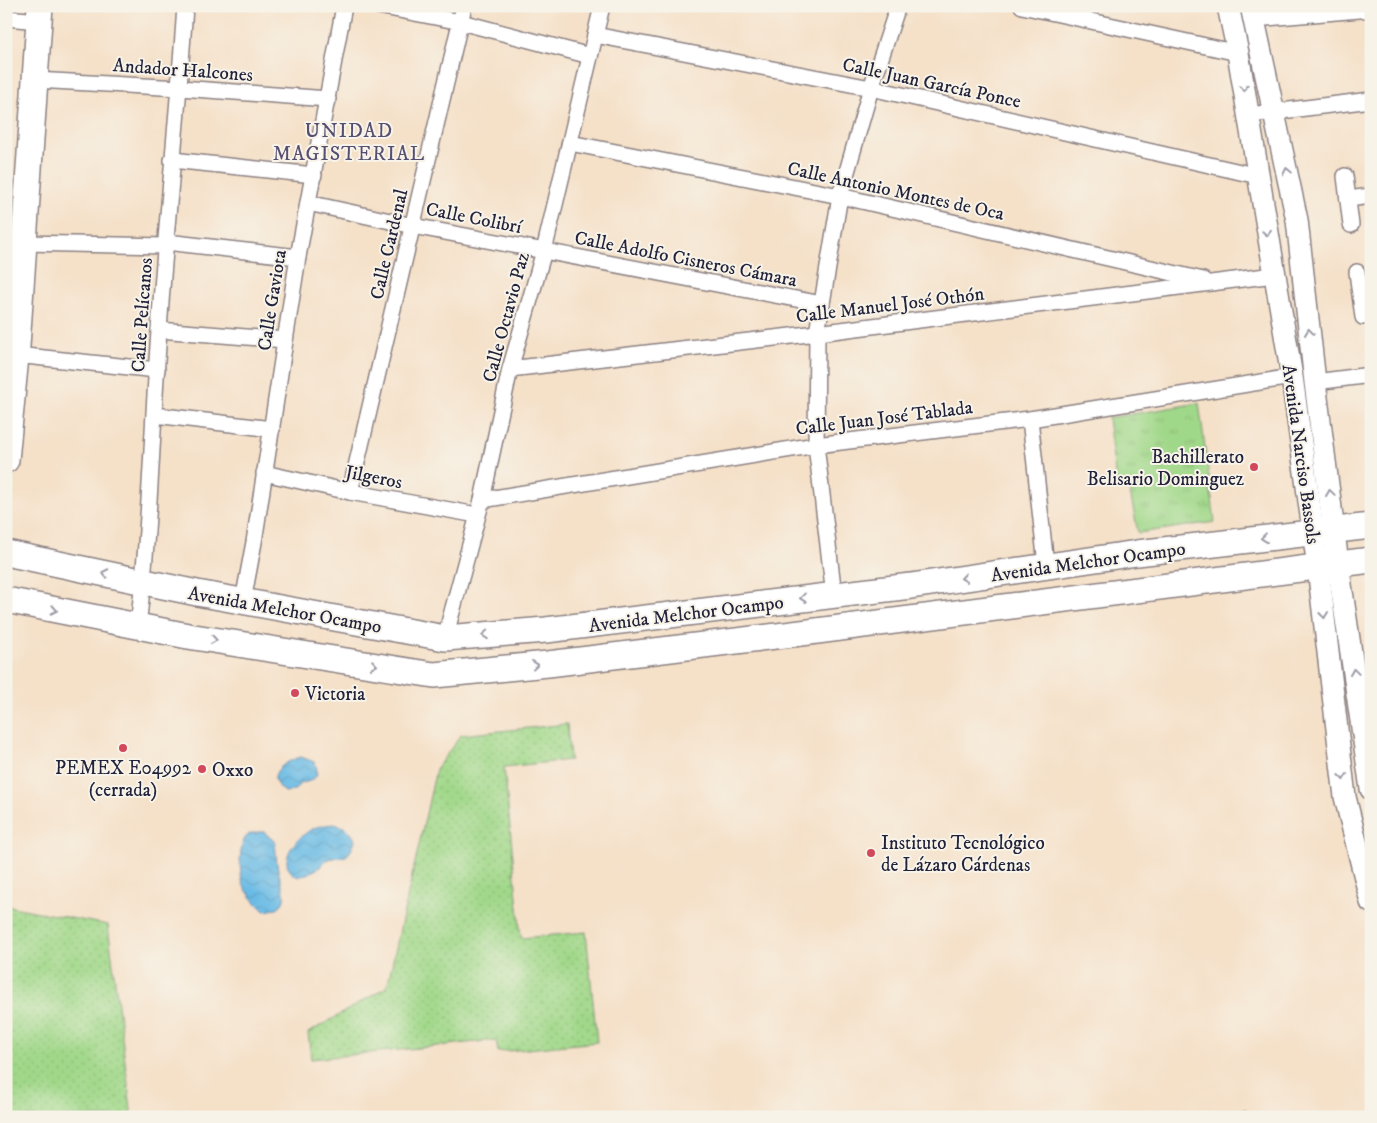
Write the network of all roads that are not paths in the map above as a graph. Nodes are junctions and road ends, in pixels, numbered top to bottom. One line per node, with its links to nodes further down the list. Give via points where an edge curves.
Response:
1 (185, 6): 18 (street, Calle Pelícanos)
2 (344, 6): 20 (street, Calle Gaviota)
3 (378, 6): 13 (street)
4 (464, 6): 13 (street, Calle Cardenal)
5 (602, 6): 14 (street, Calle Octavio Paz)
6 (898, 6): 19 (street)
7 (1022, 6): 15 (street)
8 (1228, 6): 15 (street, Avenida Narciso Bassols)
9 (1371, 8): 10 (street)
10 (1252, 13): 22 (street, Avenida Narciso Bassols)
11 (39, 14): 12 (street); 17 (main road)
12 (6, 18)
13 (460, 22): 16 (street); 34 (street, Calle Cardenal)
14 (595, 35): 16 (street, Calle Octavio Paz); 19 (street, Calle Juan García Ponce)
15 (1238, 53): 23 (street, Avenida Narciso Bassols, one-way to 23)
16 (590, 56): 24 (street, Calle Octavio Paz)
17 (35, 80): 18 (street, Andador Halcones); 35 (main road)
18 (180, 88): 20 (street, Andador Halcones); 25 (street, Calle Pelícanos)
19 (871, 88): 27 (street, Calle Juan García Ponce); 29 (street)
20 (328, 99): 26 (street, Calle Gaviota)
21 (1371, 100): 22 (street)
22 (1274, 112): 23 (street); 52 (street, Avenida Narciso Bassols, one-way to 22, via 1298,220)
23 (1249, 116): 27 (street, Avenida Narciso Bassols)
24 (570, 144): 29 (street, Calle Antonio Montes de Oca); 37 (street, Calle Octavio Paz)
25 (172, 160): 26 (street); 36 (street, Calle Pelícanos)
26 (314, 175): 32 (street, Calle Gaviota)
27 (1258, 176): 39 (street, Avenida Narciso Bassols, one-way to 39)
28 (1344, 176): 31 (street)
29 (840, 196): 41 (street, Calle Antonio Montes de Oca); 42 (street)
30 (1371, 196): 31 (street)
31 (1348, 199): 33 (street)
32 (308, 203): 34 (street, Calle Colibrí); 38 (street, Calle Gaviota)
33 (1351, 225)
34 (413, 226): 37 (street, Calle Colibrí); 59 (street, Calle Cardenal)
35 (24, 243): 36 (street); 47 (main road)
36 (165, 244): 38 (street); 44 (street, Calle Pelícanos)
37 (544, 252): 42 (street, Calle Adolfo Cisneros Cámara); 48 (street, Calle Octavio Paz)
38 (298, 256): 46 (street, Calle Gaviota)
39 (1274, 275): 41 (street, Calle Manuel José Othón); 51 (street, Avenida Narciso Bassols)
40 (1362, 280): 43 (street)
41 (1212, 282): 45 (street, Calle Manuel José Othón)
42 (822, 304): 45 (street)
43 (1363, 318)
44 (159, 330): 46 (street); 49 (street, Calle Pelícanos)
45 (817, 333): 48 (street, Calle Manuel José Othón); 56 (street)
46 (285, 340): 55 (street, Calle Gaviota)
47 (13, 349): 49 (street); 57 (main road)
48 (510, 369): 60 (street, Calle Octavio Paz)
49 (156, 370): 53 (street, Calle Pelícanos)
50 (1371, 375): 52 (street)
51 (1292, 378): 54 (street, Calle Juan José Tablada); 62 (street, Avenida Narciso Bassols)
52 (1315, 382): 62 (street, Avenida Narciso Bassols, one-way to 52)
53 (155, 415): 55 (street); 67 (street, Calle Pelícanos)
54 (1030, 419): 56 (street, Calle Juan José Tablada); 65 (street)
55 (272, 429): 58 (street, Calle Gaviota)
56 (816, 445): 60 (street, Calle Juan José Tablada); 69 (street)
57 (6, 460)
58 (264, 473): 59 (street, Jilgeros); 71 (street, Calle Gaviota)
59 (350, 492): 60 (street, Jilgeros)
60 (480, 508): 74 (street, Calle Octavio Paz)
61 (1371, 526): 62 (main road, Avenida Melchor Ocampo)
62 (1324, 532): 65 (main road, Avenida Melchor Ocampo, one-way to 65); 66 (street, Avenida Narciso Bassols)
63 (6, 552): 67 (main road, Avenida Melchor Ocampo, one-way to 63)
64 (1371, 560): 66 (main road, Avenida Melchor Ocampo)
65 (1046, 565): 68 (main road, Avenida Melchor Ocampo, one-way to 68)
66 (1328, 566): 72 (main road, Avenida Melchor Ocampo); 75 (street, Avenida Narciso Bassols, one-way to 66); 76 (street, Avenida Narciso Bassols, one-way to 76, via 1345,797)
67 (143, 582): 71 (main road, Avenida Melchor Ocampo); 73 (street, Calle Pelícanos)
68 (911, 586): 69 (main road, Avenida Melchor Ocampo); 72 (main road)
69 (834, 595): 74 (main road, Avenida Melchor Ocampo, one-way to 74, via 546,630)
70 (6, 600): 73 (main road, Avenida Melchor Ocampo, one-way to 73)
71 (243, 601): 74 (main road, Avenida Melchor Ocampo)
72 (915, 618): 73 (main road, Avenida Melchor Ocampo, one-way to 72, via 434,675)
73 (138, 626)
74 (445, 638)
75 (1371, 789)
76 (1371, 902)

